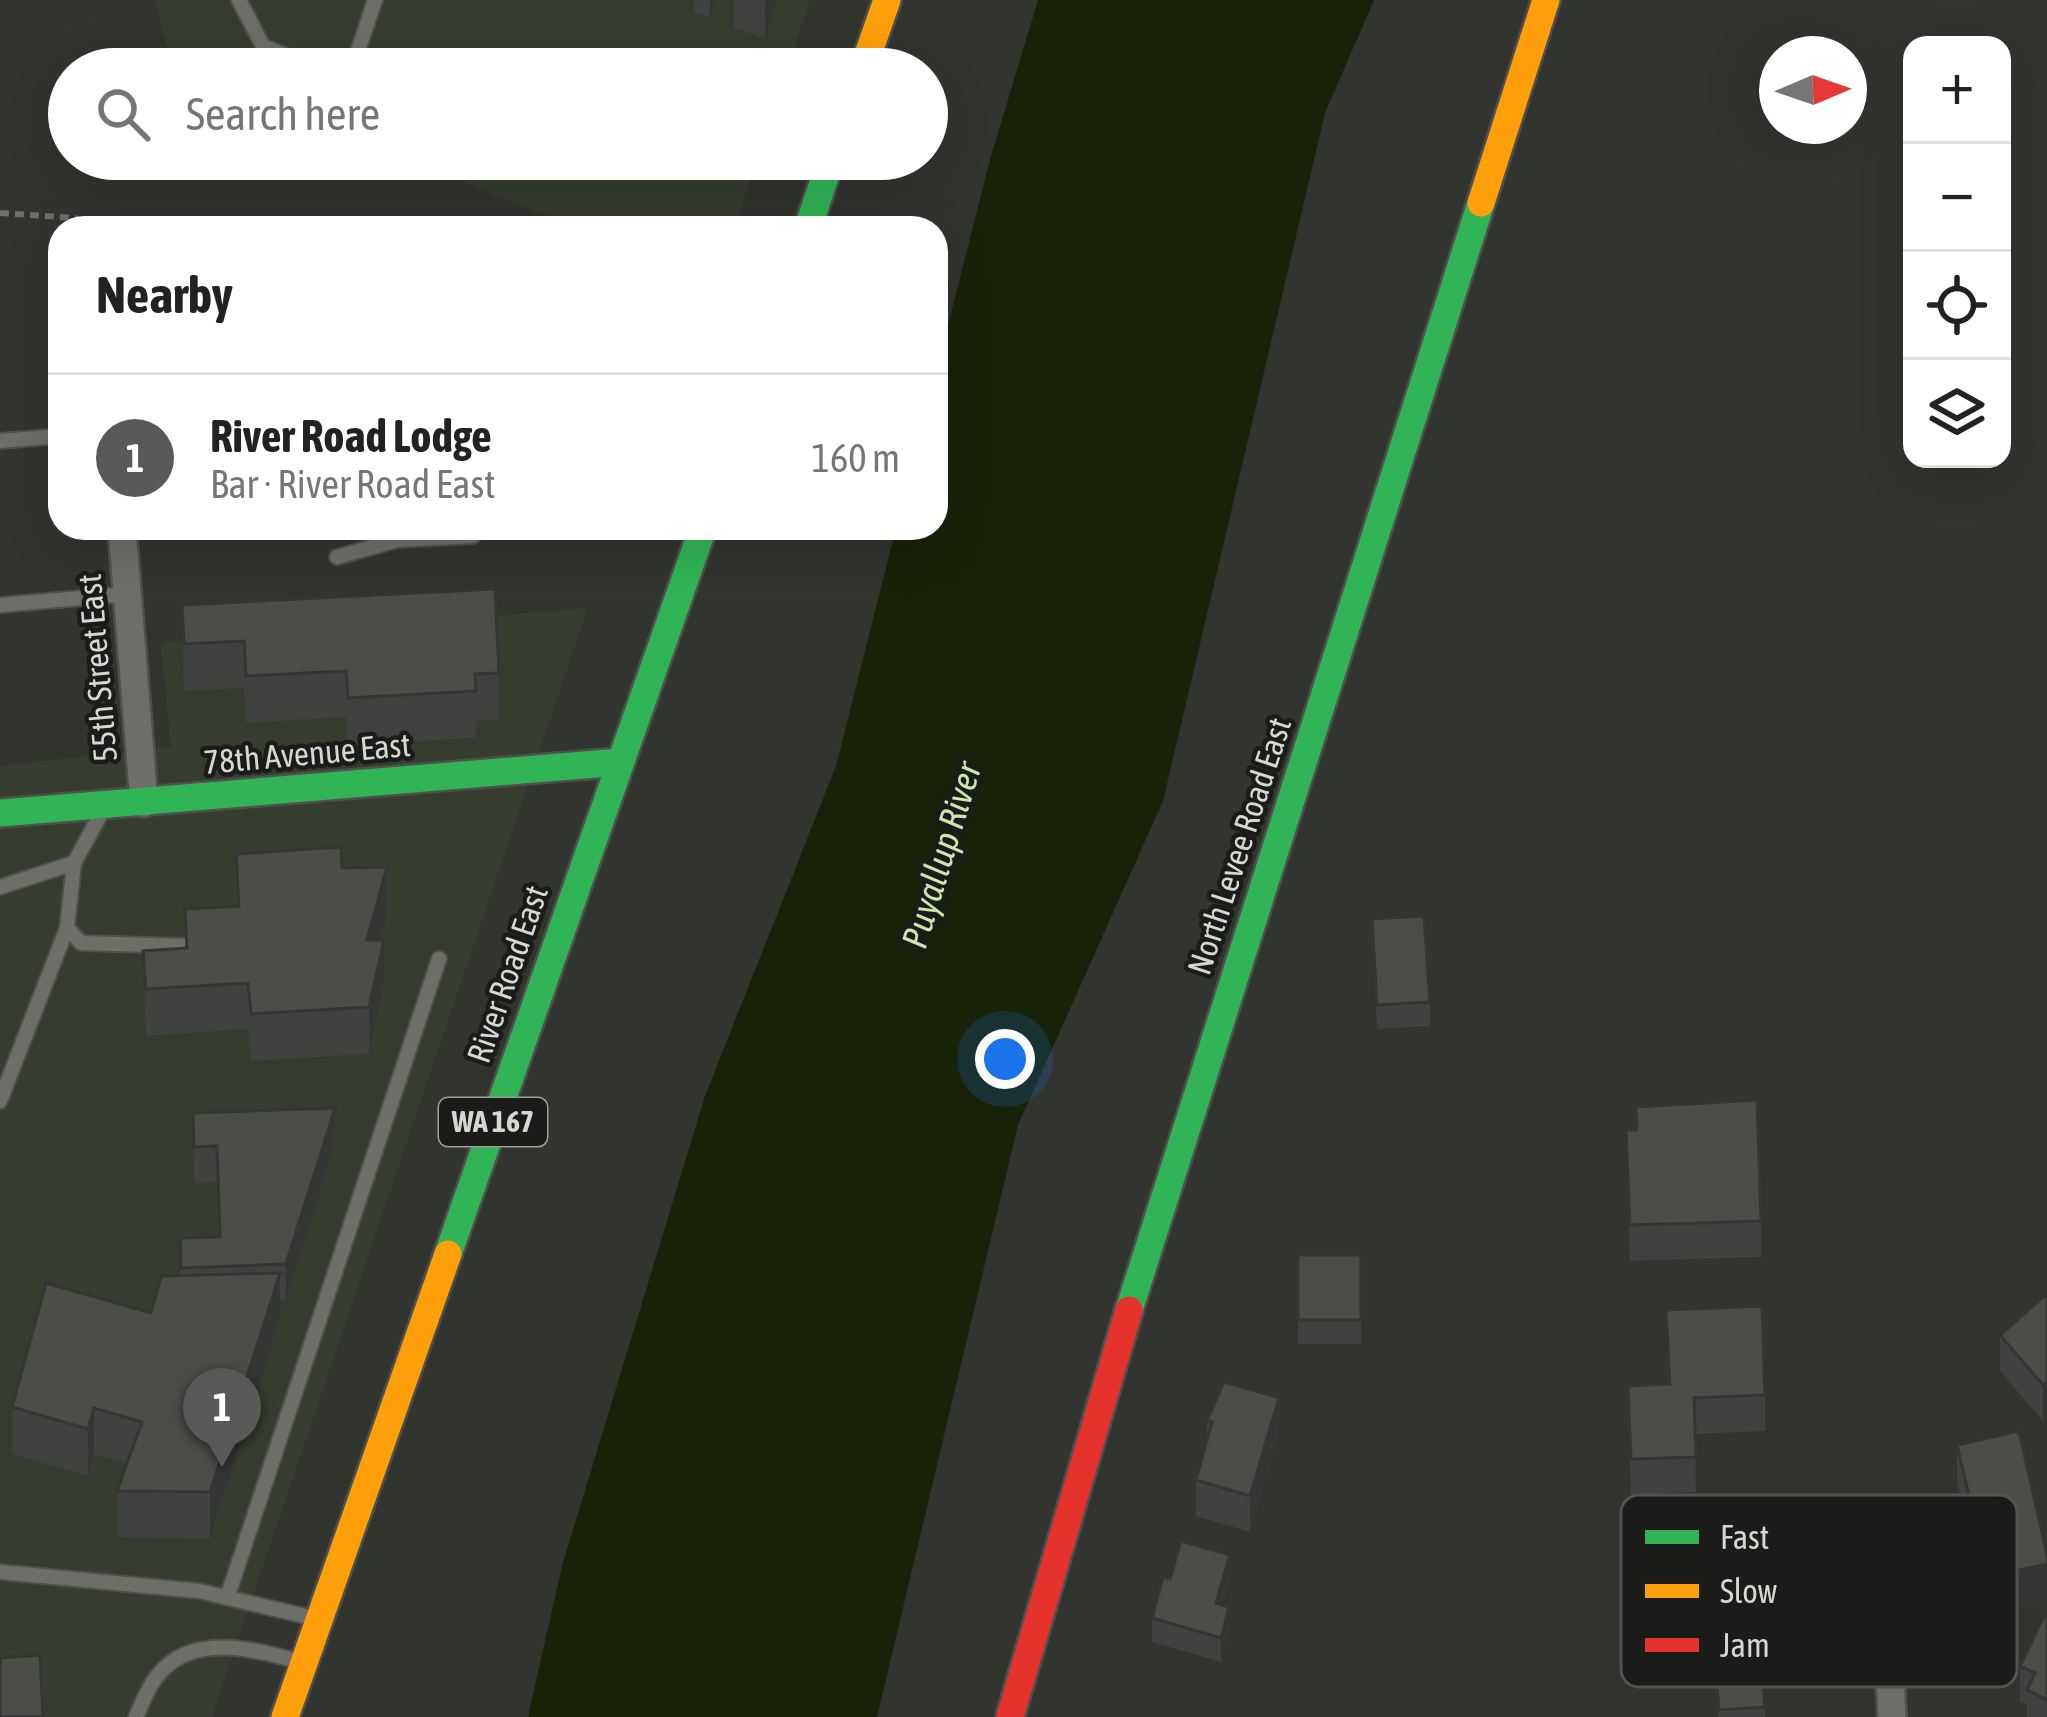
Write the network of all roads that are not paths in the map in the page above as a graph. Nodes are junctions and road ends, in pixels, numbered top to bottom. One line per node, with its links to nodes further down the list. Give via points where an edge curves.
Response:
1 (239, 0): 5 (lane)
2 (375, 0): 6 (lane)
3 (887, 0): 7 (street)
4 (1546, 0): 35 (street, North Levee Road East, via 1118,1345)
5 (268, 48)
6 (359, 48)
7 (870, 48)
8 (824, 180): 9 (street)
9 (812, 216)
10 (48, 437): 11 (lane)
11 (0, 441)
12 (123, 540): 16 (street, 55th Street East)
13 (381, 540): 15 (lane)
14 (699, 540): 18 (street, River Road East / WA 167)
15 (337, 557)
16 (128, 594): 17 (lane); 19 (street, 55th Street East)
17 (0, 604)
18 (620, 762): 19 (street, 78th Avenue East); 30 (street, River Road East / WA 167)
19 (144, 802): 20 (street, 78th Avenue East)
20 (105, 806): 21 (street, 78th Avenue East); 22 (lane)
21 (0, 813)
22 (74, 863): 23 (lane); 24 (lane)
23 (0, 887)
24 (67, 928): 25 (lane, via 81,943); 27 (lane)
25 (184, 946)
26 (439, 959): 29 (lane)
27 (0, 1101)
28 (0, 1572): 29 (lane)
29 (227, 1598): 30 (lane)
30 (318, 1619): 31 (street, River Road East / WA 167)
31 (305, 1663): 33 (lane, via 252,1648 183,1656 160,1671); 34 (street, River Road East / WA 167)
32 (1891, 1687): 36 (street)
33 (136, 1717)
34 (285, 1717)
35 (1010, 1717)
36 (1892, 1717)

